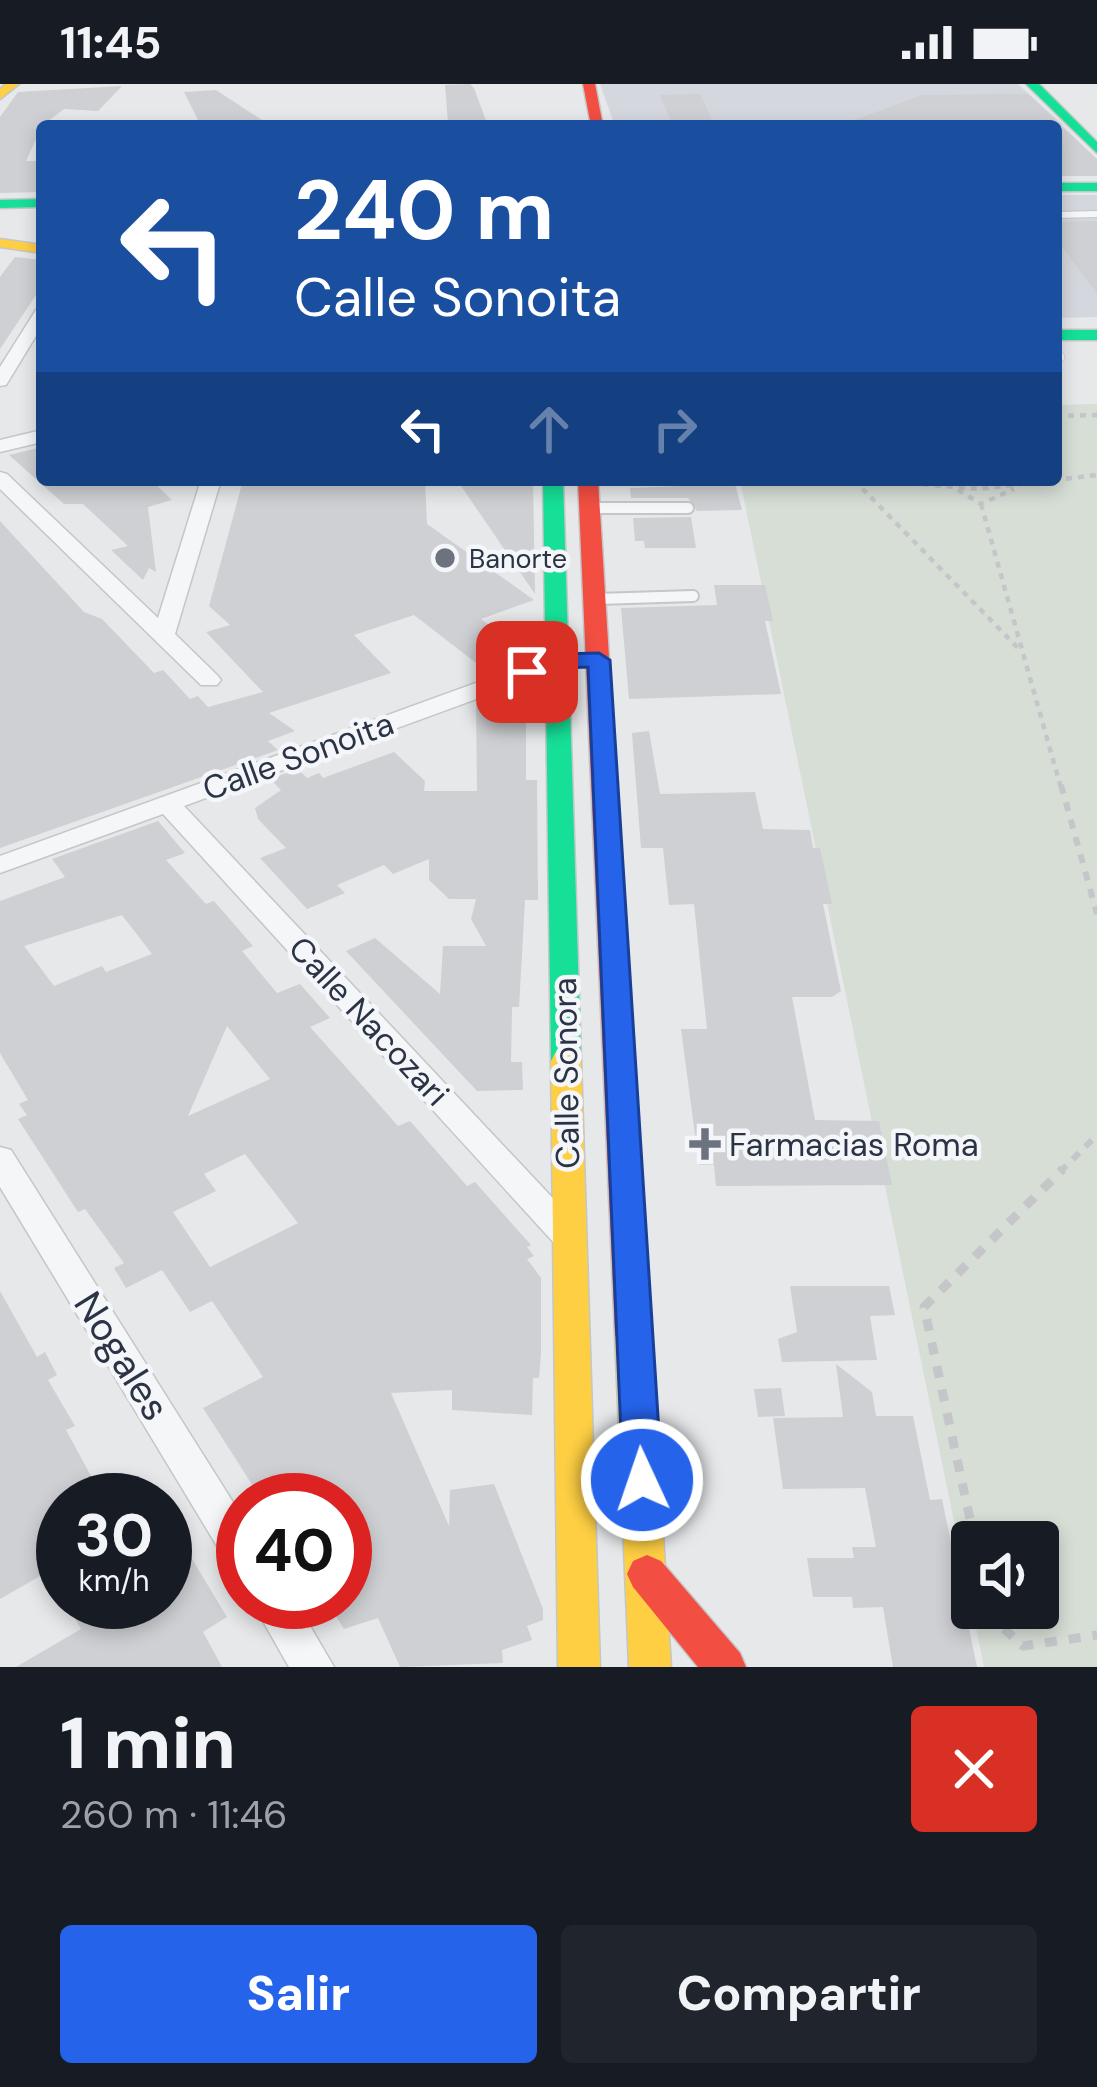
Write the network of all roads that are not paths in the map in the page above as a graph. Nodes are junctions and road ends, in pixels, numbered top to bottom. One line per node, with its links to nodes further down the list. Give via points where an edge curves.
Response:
1 (13, 84): 4 (street)
2 (589, 84): 5 (street)
3 (1032, 84): 6 (street)
4 (0, 95)
5 (596, 120)
6 (1097, 148)
7 (1062, 187): 8 (street)
8 (1097, 187)
9 (36, 203): 10 (street)
10 (0, 204)
11 (1097, 214): 12 (lane)
12 (1062, 215)
13 (3, 247): 14 (street)
14 (36, 250)
15 (36, 323): 18 (street)
16 (1097, 335): 17 (street)
17 (1062, 346)
18 (0, 381)
19 (36, 437): 20 (street)
20 (0, 446)
21 (0, 478): 28 (street)
22 (209, 486): 28 (street)
23 (554, 486): 30 (street, Calle Sonora)
24 (589, 494): 25 (lane); 27 (street, Calle Sonora)
25 (688, 508)
26 (693, 596): 27 (lane)
27 (595, 599): 29 (street, Calle Sonora)
28 (163, 636): 31 (street)
29 (599, 660): 30 (street, Calle Sonoita); 37 (street, Calle Sonora)
30 (558, 661): 32 (street, Calle Sonoita); 35 (street, Calle Sonora)
31 (208, 680)
32 (168, 804): 33 (street, Calle Sonoita); 35 (street, Calle Nacozari)
33 (0, 866)
34 (0, 1160): 36 (street, Nogales)
35 (569, 1238): 40 (street, Calle Sonora)
36 (216, 1509)
37 (647, 1574): 41 (street, Calle Sonora); 42 (street)
38 (290, 1629): 39 (street)
39 (314, 1667)
40 (579, 1667)
41 (650, 1667)
42 (725, 1667)

